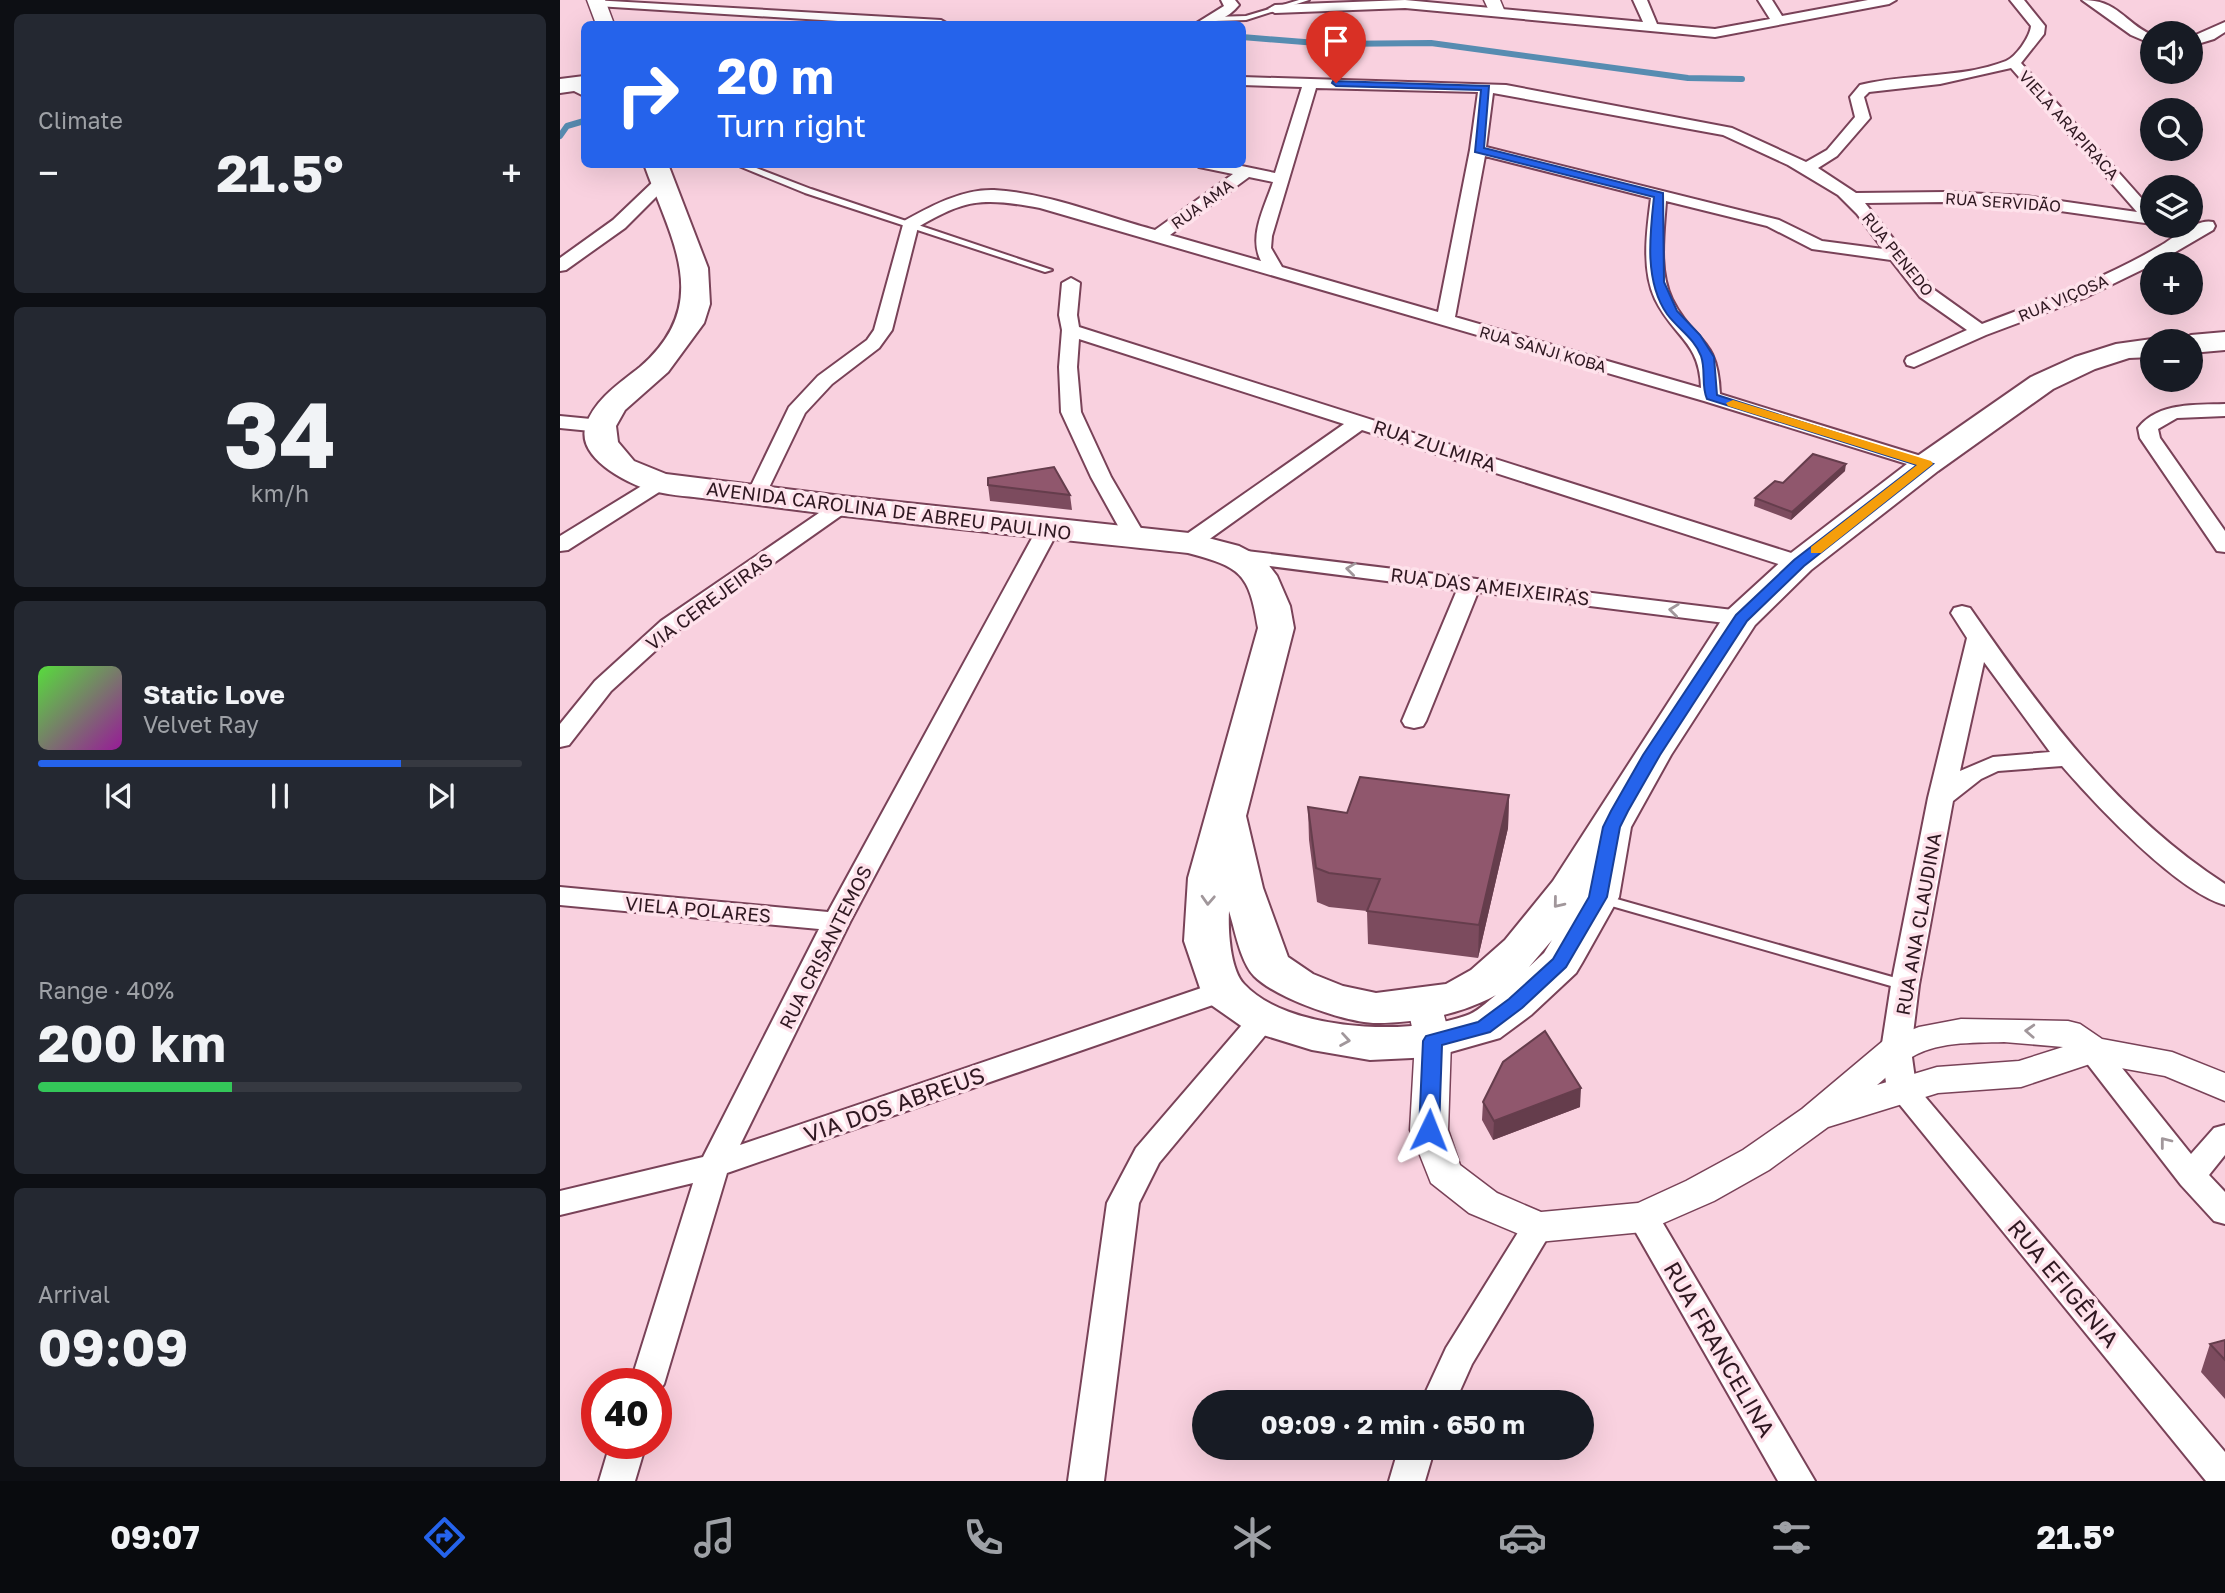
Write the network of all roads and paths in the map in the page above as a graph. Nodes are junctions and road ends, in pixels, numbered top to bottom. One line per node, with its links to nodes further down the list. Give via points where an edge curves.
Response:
1 (1228, 0): 13 (street, via 1229,9)
2 (1306, 0): 10 (lane)
3 (1640, 0): 17 (street)
4 (1765, 0): 15 (street)
5 (1889, 0): 15 (street)
6 (2017, 0): 20 (street, via 2038,26 2037,34)
7 (2089, 0): 18 (street, via 2110,9)
8 (596, 1): 11 (main road); 12 (street)
9 (1495, 6): 10 (street, via 1388,3); 17 (street)
10 (1275, 9): 14 (lane)
11 (604, 21)
12 (896, 21)
13 (1209, 21)
14 (1216, 21)
15 (1779, 22): 17 (street, via 1716,33)
16 (2225, 26): 19 (street)
17 (1653, 29)
18 (2140, 35)
19 (2203, 38)
20 (2014, 63): 33 (street, via 1940,80 1865,88 1857,97 1863,118 1832,153); 39 (street, VIELA ARAPIRACA)
21 (560, 80): 22 (street)
22 (581, 81)
23 (1246, 81): 25 (street)
24 (581, 82): 26 (main road)
25 (1311, 82): 27 (street); 36 (street)
26 (560, 86)
27 (1486, 88): 30 (street); 33 (street, via 1727,131)
28 (581, 97): 29 (main road)
29 (560, 99)
30 (1478, 150): 37 (street); 49 (street)
31 (749, 168): 41 (lane)
32 (1226, 168): 34 (street)
33 (1806, 169): 38 (street)
34 (1246, 172): 36 (street); 43 (street, RUA AMA)
35 (658, 174): 45 (street, via 619,224); 60 (main road, via 695,268 696,304 690,323 658,366 613,405)
36 (1283, 179): 46 (street, via 1263,248)
37 (1659, 195): 44 (street, via 1773,223 1818,245); 56 (street, via 1658,282 1672,312 1708,357)
38 (1853, 198): 40 (street, RUA SERVIDÃO, via 2025,201); 44 (street, RUA PENEDO)
39 (2140, 205)
40 (2140, 217)
41 (910, 225): 43 (street, RUA SANJI KOBA, via 942,206 993,195 1042,203); 47 (lane); 63 (street, via 883,330 796,411)
42 (2208, 226): 51 (street, RUA VIÇOSA, via 2078,295)
43 (1158, 236): 46 (street, RUA SANJI KOBA)
44 (1898, 256): 51 (street, RUA PENEDO, via 1927,293)
45 (560, 266)
46 (1274, 269): 49 (street, RUA SANJI KOBA)
47 (1048, 270)
48 (1071, 283): 50 (street)
49 (1445, 320): 56 (street, RUA SANJI KOBA)
50 (1071, 330): 59 (street, RUA ZULMIRA); 66 (street, via 1071,412)
51 (1980, 331): 55 (street, RUA VIÇOSA)
52 (2225, 341): 53 (main road)
53 (2203, 343)
54 (2140, 349): 61 (main road, via 2095,360 2042,383)
55 (1914, 361)
56 (1711, 397): 61 (street, RUA SANJI KOBA)
57 (2225, 410): 69 (street, via 2181,412 2156,418 2148,428 2150,438)
58 (560, 422): 60 (street)
59 (1360, 422): 67 (street); 71 (street, RUA ZULMIRA)
60 (601, 426): 62 (main road, AVENIDA CAROLINA DE ABREU PAULINO, via 602,444 623,468)
61 (1927, 464): 71 (main road)
62 (660, 483): 63 (main road, AVENIDA CAROLINA DE ABREU PAULINO); 68 (street)
63 (757, 494): 64 (main road, AVENIDA CAROLINA DE ABREU PAULINO)
64 (842, 506): 65 (main road, AVENIDA CAROLINA DE ABREU PAULINO); 77 (street, VIA CEREJEIRAS, via 669,626 603,686)
65 (1048, 529): 66 (main road, AVENIDA CAROLINA DE ABREU PAULINO); 85 (street, RUA CRISANTEMOS)
66 (1135, 537): 67 (main road, AVENIDA CAROLINA DE ABREU PAULINO)
67 (1189, 543): 70 (main road, AVENIDA CAROLINA DE ABREU PAULINO)
68 (560, 545)
69 (2225, 546)
70 (1238, 556): 72 (street, RUA DAS AMEIXEIRAS, one-way to 70); 80 (main road, AVENIDA CAROLINA DE ABREU PAULINO, via 1261,576 1271,598 1276,628)
71 (1799, 563): 74 (main road)
72 (1471, 583): 74 (street, RUA DAS AMEIXEIRAS, one-way to 72); 76 (street)
73 (1962, 612): 75 (street)
74 (1741, 618): 81 (main road, via 1651,755)
75 (1978, 638): 78 (street); 79 (street, RUA ANA CLAUDINA)
76 (1414, 721)
77 (560, 740)
78 (2067, 758): 79 (street, via 1993,764); 83 (street, via 2139,830 2191,875)
79 (1941, 798): 87 (street, RUA ANA CLAUDINA)
80 (1226, 809): 86 (main road, AVENIDA CAROLINA DE ABREU PAULINO, via 1242,888); 88 (main road, AVENIDA CAROLINA DE ABREU PAULINO, one-way to 88, via 1209,878 1206,941)
81 (1611, 827): 84 (main road); 90 (main road, one-way to 90, via 1520,950 1487,981 1456,998)
82 (560, 896): 85 (street, VIELA POLARES)
83 (2225, 896)
84 (1598, 897): 87 (lane); 90 (main road, via 1560,963 1484,1027)
85 (836, 922): 97 (street, RUA CRISANTEMOS)
86 (1269, 965): 88 (main road, via 1237,966 1229,971); 90 (main road, via 1297,985 1334,999)
87 (1905, 985): 91 (street, RUA ANA CLAUDINA)
88 (1223, 991): 89 (main road); 97 (street, VIA DOS ABREUS)
89 (1263, 1019): 90 (main road, one-way to 90, via 1311,1034 1370,1044); 109 (street, via 1147,1156 1123,1203)
90 (1429, 1022): 102 (street, via 1429,1130 1444,1173 1483,1203)
91 (1896, 1050): 92 (street, one-way to 91, via 2068,1033 2004,1030 1931,1036); 94 (street, RUA ANA CLAUDINA); 95 (street)
92 (2092, 1051): 93 (street, via 2172,1065); 94 (street, via 2021,1074 1937,1080); 98 (street, one-way to 92)
93 (2225, 1088)
94 (1902, 1089): 95 (street); 107 (street, RUA EFIGÊNIA)
95 (1815, 1118): 101 (street, via 1756,1160)
96 (2225, 1136): 98 (street)
97 (714, 1166): 99 (street, VIA DOS ABREUS); 103 (street, RUA CRISANTEMOS)
98 (2192, 1177): 100 (street)
99 (560, 1203)
100 (2225, 1212)
101 (1643, 1217): 102 (street); 111 (street, RUA FRANCELINA)
102 (1538, 1227): 104 (street)
103 (652, 1368)
104 (1444, 1390)
105 (624, 1459): 108 (street)
106 (1413, 1460): 110 (street)
107 (2225, 1478)
108 (617, 1481)
109 (1086, 1481)
110 (1407, 1481)
111 (1797, 1481)

